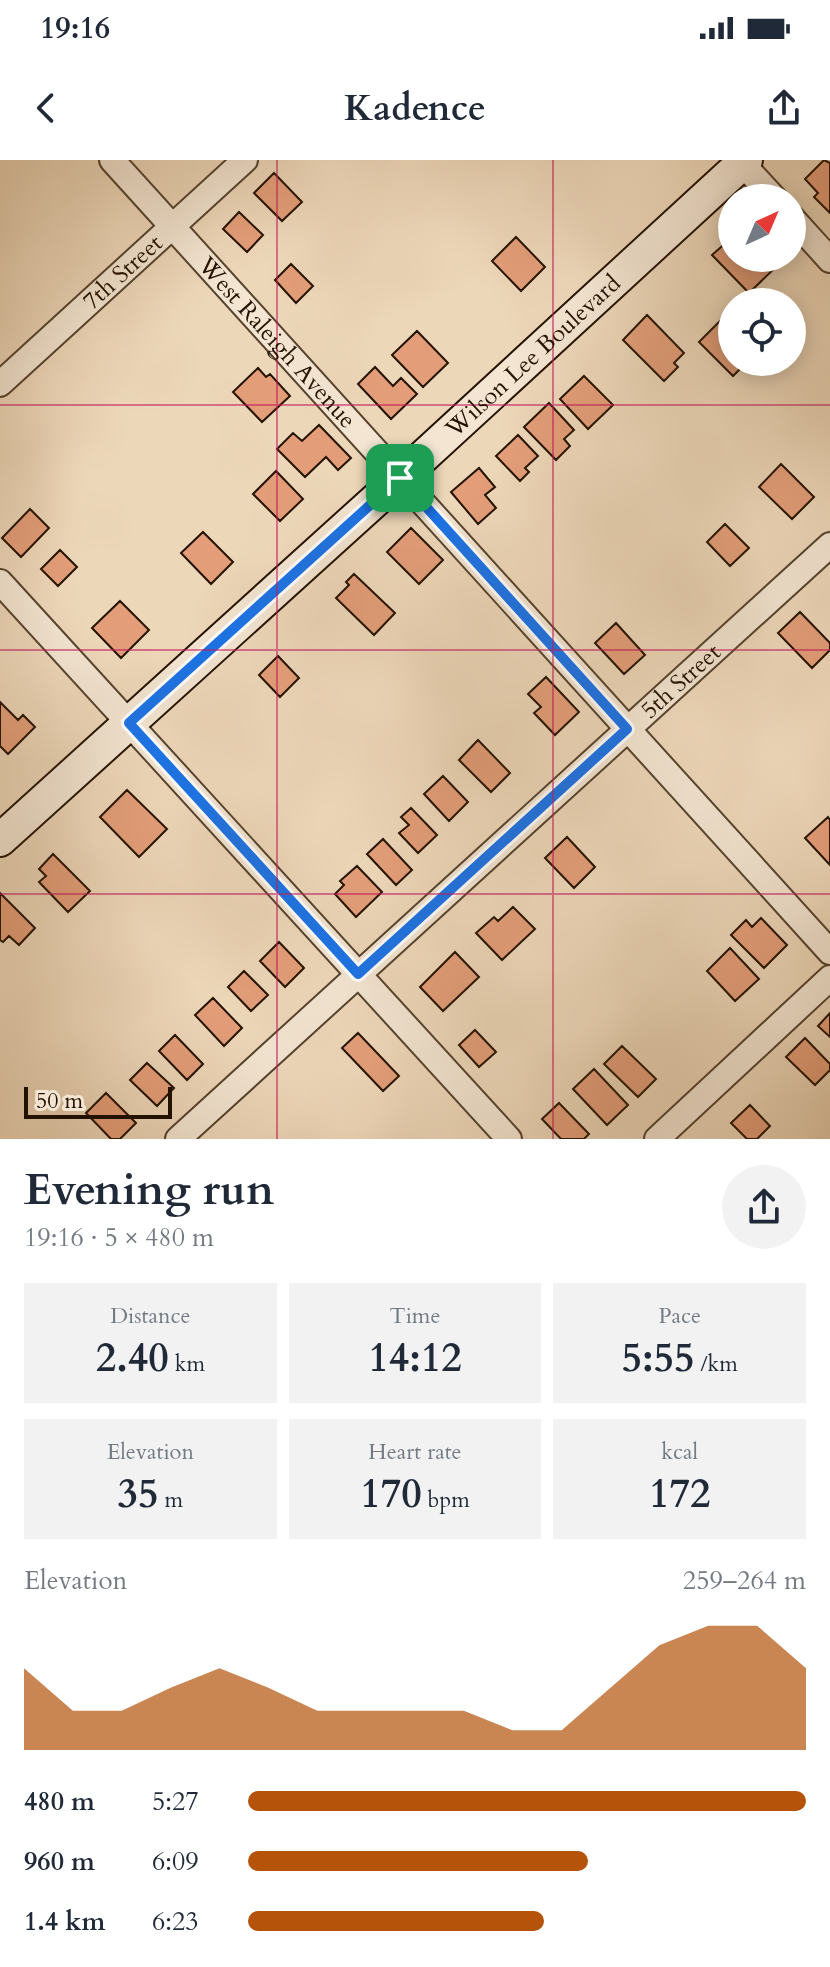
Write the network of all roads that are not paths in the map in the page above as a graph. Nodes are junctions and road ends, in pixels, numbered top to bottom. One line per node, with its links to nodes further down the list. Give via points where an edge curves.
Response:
1 (112, 160): 5 (street, West Raleigh Avenue)
2 (245, 160): 5 (street, 7th Street)
3 (742, 161): 4 (street); 9 (street, Wilson Lee Boulevard)
4 (762, 184)
5 (172, 226): 8 (street, 7th Street); 9 (street, West Raleigh Avenue)
6 (806, 233): 7 (street)
7 (830, 260)
8 (0, 384)
9 (400, 478): 12 (street, Wilson Lee Boulevard); 13 (street, West Raleigh Avenue)
10 (830, 545): 13 (street, 5th Street)
11 (0, 582): 12 (street)
12 (129, 723): 14 (street, Wilson Lee Boulevard); 16 (street)
13 (627, 729): 15 (street, West Raleigh Avenue); 16 (street, 5th Street)
14 (0, 840)
15 (830, 952)
16 (358, 974): 18 (street, 5th Street); 19 (street)
17 (830, 978): 20 (street)
18 (178, 1139)
19 (509, 1139)
20 (657, 1139)

